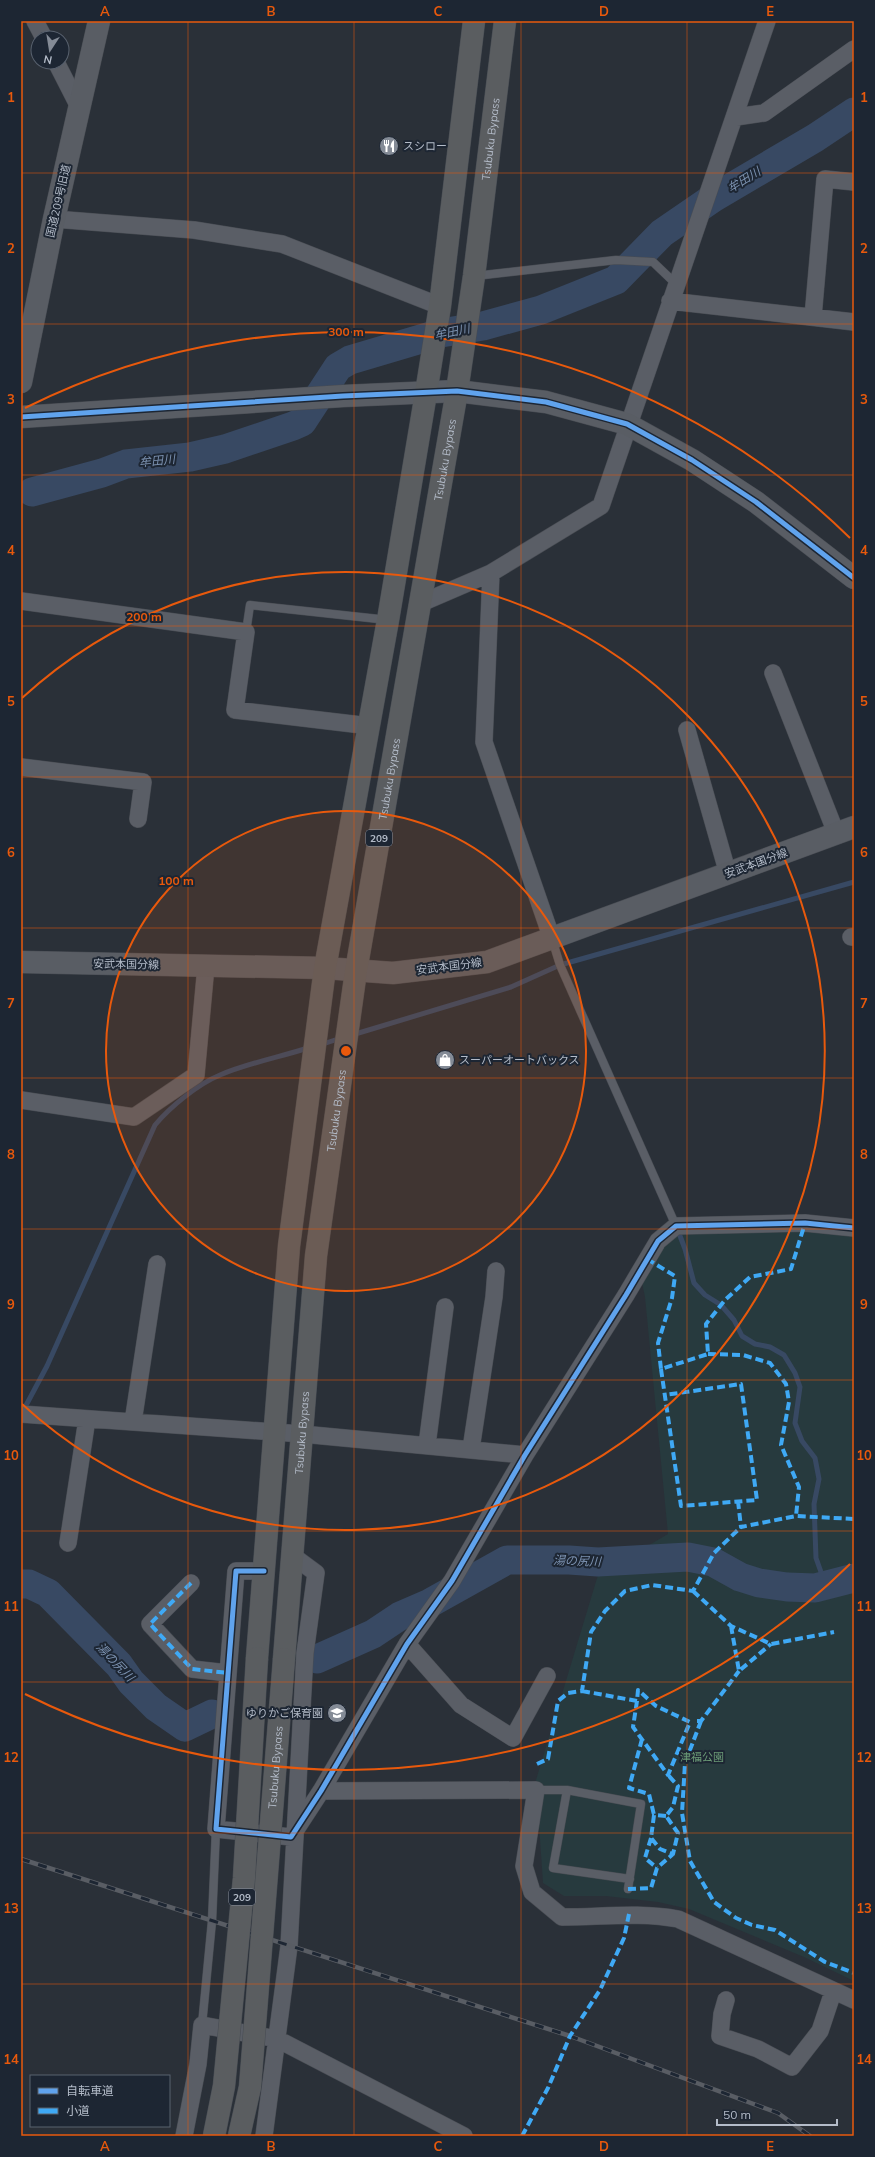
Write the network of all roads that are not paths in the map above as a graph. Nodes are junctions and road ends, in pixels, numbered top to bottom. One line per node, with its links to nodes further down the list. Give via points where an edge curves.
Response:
1 (35, 21): 6 (street)
2 (99, 21): 9 (street, 国道209号旧道)
3 (474, 21): 16 (highway, 209)
4 (505, 21): 13 (highway, Tsubuku Bypass / 209)
5 (767, 21): 10 (street)
6 (40, 30)
7 (854, 50): 10 (street, via 764,113)
8 (60, 70): 9 (street)
9 (80, 109): 12 (street, 国道209号旧道)
10 (736, 117): 14 (street)
11 (854, 182): 17 (street, via 825,180)
12 (54, 219): 16 (street, via 194,230 282,244); 19 (street, 国道209号旧道)
13 (474, 276): 14 (lane, via 616,260 653,262); 20 (highway, Tsubuku Bypass / 209)
14 (676, 284): 15 (street)
15 (670, 301): 17 (street); 23 (street)
16 (440, 306): 21 (highway, 209)
17 (813, 317): 18 (street)
18 (854, 322)
19 (21, 382)
20 (457, 391): 21 (street); 23 (street, via 546,402); 27 (highway, Tsubuku Bypass / 209)
21 (426, 393): 22 (street); 28 (highway, 209)
22 (21, 417)
23 (627, 424): 24 (street, via 601,506); 25 (street, via 692,460 756,502)
24 (491, 573): 27 (street); 37 (street, via 484,742)
25 (854, 578)
26 (21, 601): 29 (street)
27 (419, 604): 41 (highway, Tsubuku Bypass / 209)
28 (388, 620): 29 (lane, via 250,605); 31 (highway, 209)
29 (246, 632): 31 (street, via 235,710)
30 (773, 673): 35 (street)
31 (370, 726): 40 (highway, 209)
32 (687, 730): 36 (street)
33 (21, 767): 34 (street, via 143,782)
34 (138, 819)
35 (845, 830): 36 (street, 安武本国分線)
36 (728, 874): 37 (street, 安武本国分線)
37 (552, 939): 41 (street, 安武本国分線, via 487,962 393,973); 43 (lane, via 560,965)
38 (21, 962): 39 (street, 安武本国分線)
39 (206, 966): 40 (street, 安武本国分線); 42 (street, via 196,1075 134,1117)
40 (325, 968): 41 (street, 安武本国分線); 51 (highway, 209, via 289,1246)
41 (356, 970): 52 (highway, Tsubuku Bypass / 209, via 316,1256)
42 (21, 1100)
43 (676, 1226): 44 (street, via 805,1223); 55 (street, via 658,1241)
44 (854, 1228)
45 (157, 1264): 50 (street)
46 (496, 1270): 54 (street)
47 (445, 1307): 53 (street)
48 (21, 1414): 49 (street)
49 (87, 1419): 50 (street); 56 (street)
50 (133, 1422): 51 (street)
51 (274, 1432): 52 (street); 58 (highway, 209)
52 (302, 1434): 53 (street); 57 (highway, Tsubuku Bypass / 209)
53 (427, 1445): 54 (street)
54 (471, 1449): 55 (street)
55 (525, 1455): 60 (street, via 452,1581)
56 (68, 1543)
57 (292, 1556): 67 (street, via 316,1573 305,1653); 77 (highway, Tsubuku Bypass / 209, bridge, via 250,2087)
58 (264, 1571): 61 (street, via 236,1571); 76 (highway, 209, bridge, via 244,1878 224,2086)
59 (191, 1583): 61 (street, via 150,1624 192,1669)
60 (407, 1644): 62 (street, via 461,1705 513,1738); 65 (street)
61 (228, 1673): 66 (street)
62 (547, 1676)
63 (536, 1790): 64 (lane); 65 (street); 70 (street, via 524,1866 532,1892 562,1917 629,1914 678,1919)
64 (567, 1790): 68 (lane, via 641,1804); 68 (lane, via 553,1868)
65 (321, 1792): 67 (street)
66 (216, 1829): 67 (street, via 291,1837); 73 (lane, via 212,1922)
67 (295, 1833): 74 (street, via 289,1946)
68 (630, 1879): 69 (lane)
69 (628, 1889)
70 (833, 1992): 71 (street, via 820,2031 792,2067 758,2049 720,2036); 72 (street)
71 (726, 2000)
72 (854, 2000)
73 (202, 2025): 74 (street); 75 (street, via 198,2064)
74 (277, 2039): 78 (street); 79 (street)
75 (184, 2136)
76 (214, 2136)
77 (239, 2136)
78 (264, 2136)
79 (464, 2136)

